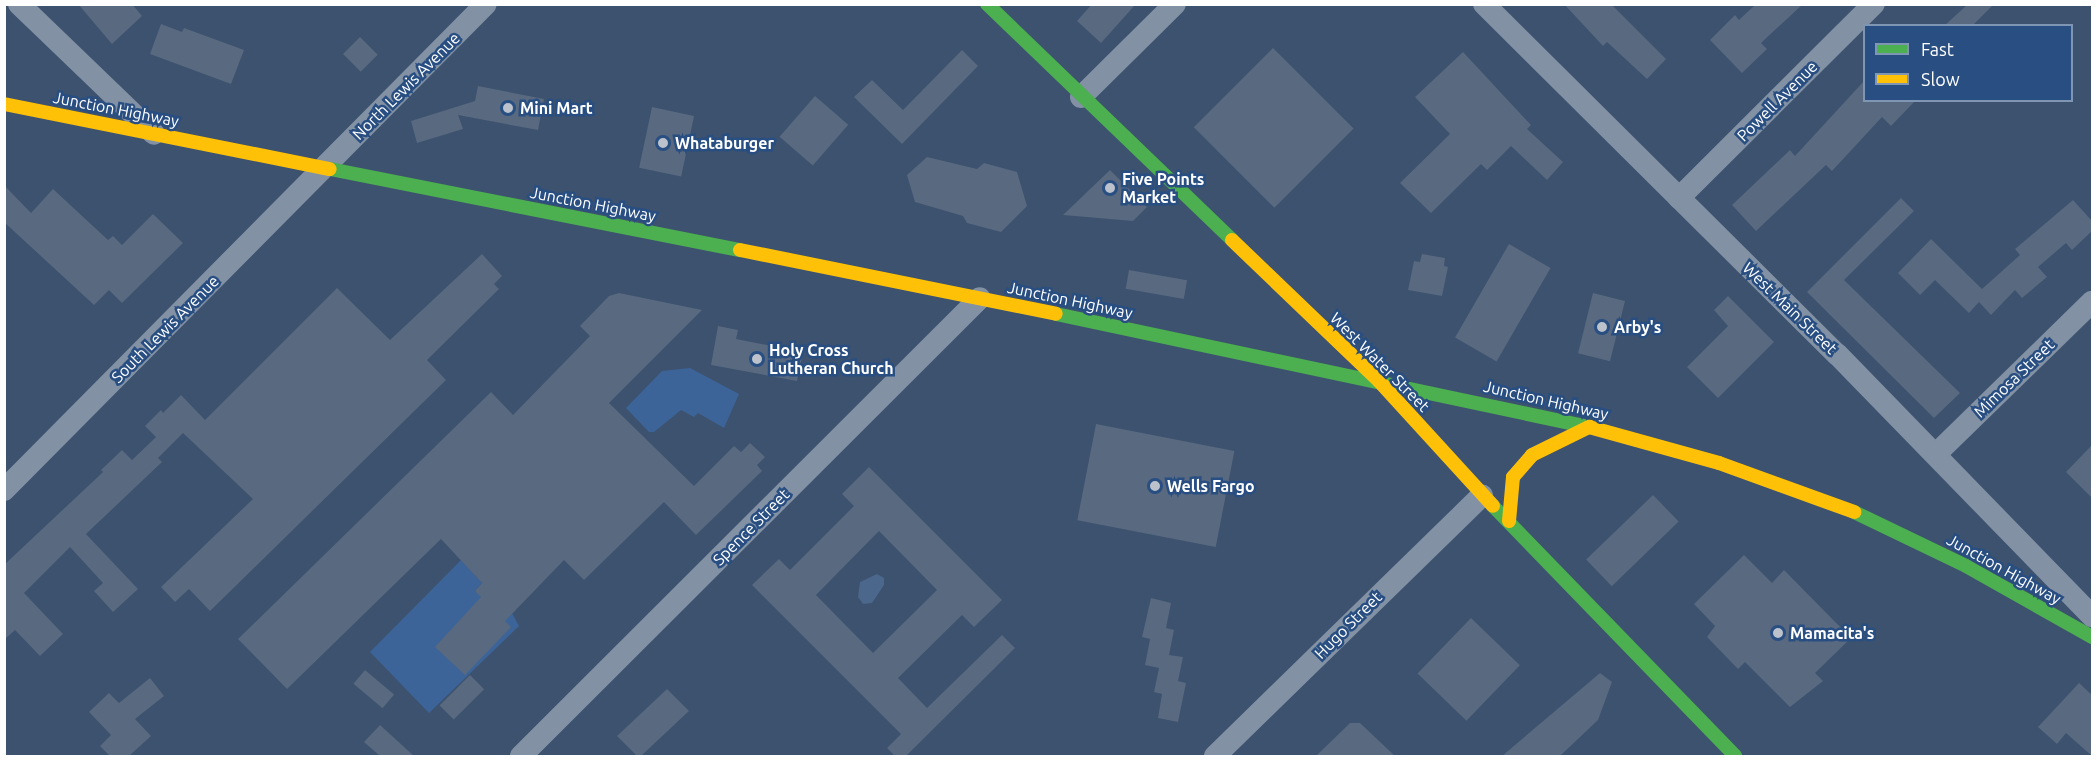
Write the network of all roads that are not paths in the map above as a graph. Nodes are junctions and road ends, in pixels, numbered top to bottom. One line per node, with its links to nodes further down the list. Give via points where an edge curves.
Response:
1 (19, 4): 9 (street)
2 (486, 4): 10 (street, North Lewis Avenue)
3 (987, 4): 7 (main road, West Water Street)
4 (1175, 4): 7 (street)
5 (1484, 4): 11 (street, West Main Street)
6 (1874, 4): 11 (street, Powell Avenue)
7 (1081, 98): 14 (main road, West Water Street)
8 (4, 104): 9 (main road, Junction Highway)
9 (154, 134): 10 (main road, Junction Highway)
10 (325, 168): 12 (main road, Junction Highway); 17 (street, South Lewis Avenue)
11 (1679, 198): 16 (street, West Main Street)
12 (980, 298): 14 (main road, Junction Highway); 22 (street, Spence Street)
13 (2092, 302): 16 (street, Mimosa Street)
14 (1379, 381): 15 (main road, Junction Highway); 18 (main road, West Water Street)
15 (1589, 427): 19 (main road, via 1532,455 1513,477); 21 (main road, Junction Highway, via 1719,463 1841,506 1966,566)
16 (1936, 454): 20 (street, West Main Street)
17 (8, 478)
18 (1482, 495): 19 (main road, West Water Street); 23 (street, Hugo Street)
19 (1509, 521): 24 (main road, West Water Street)
20 (2092, 616)
21 (2092, 637)
22 (521, 756)
23 (1215, 756)
24 (1735, 756)

